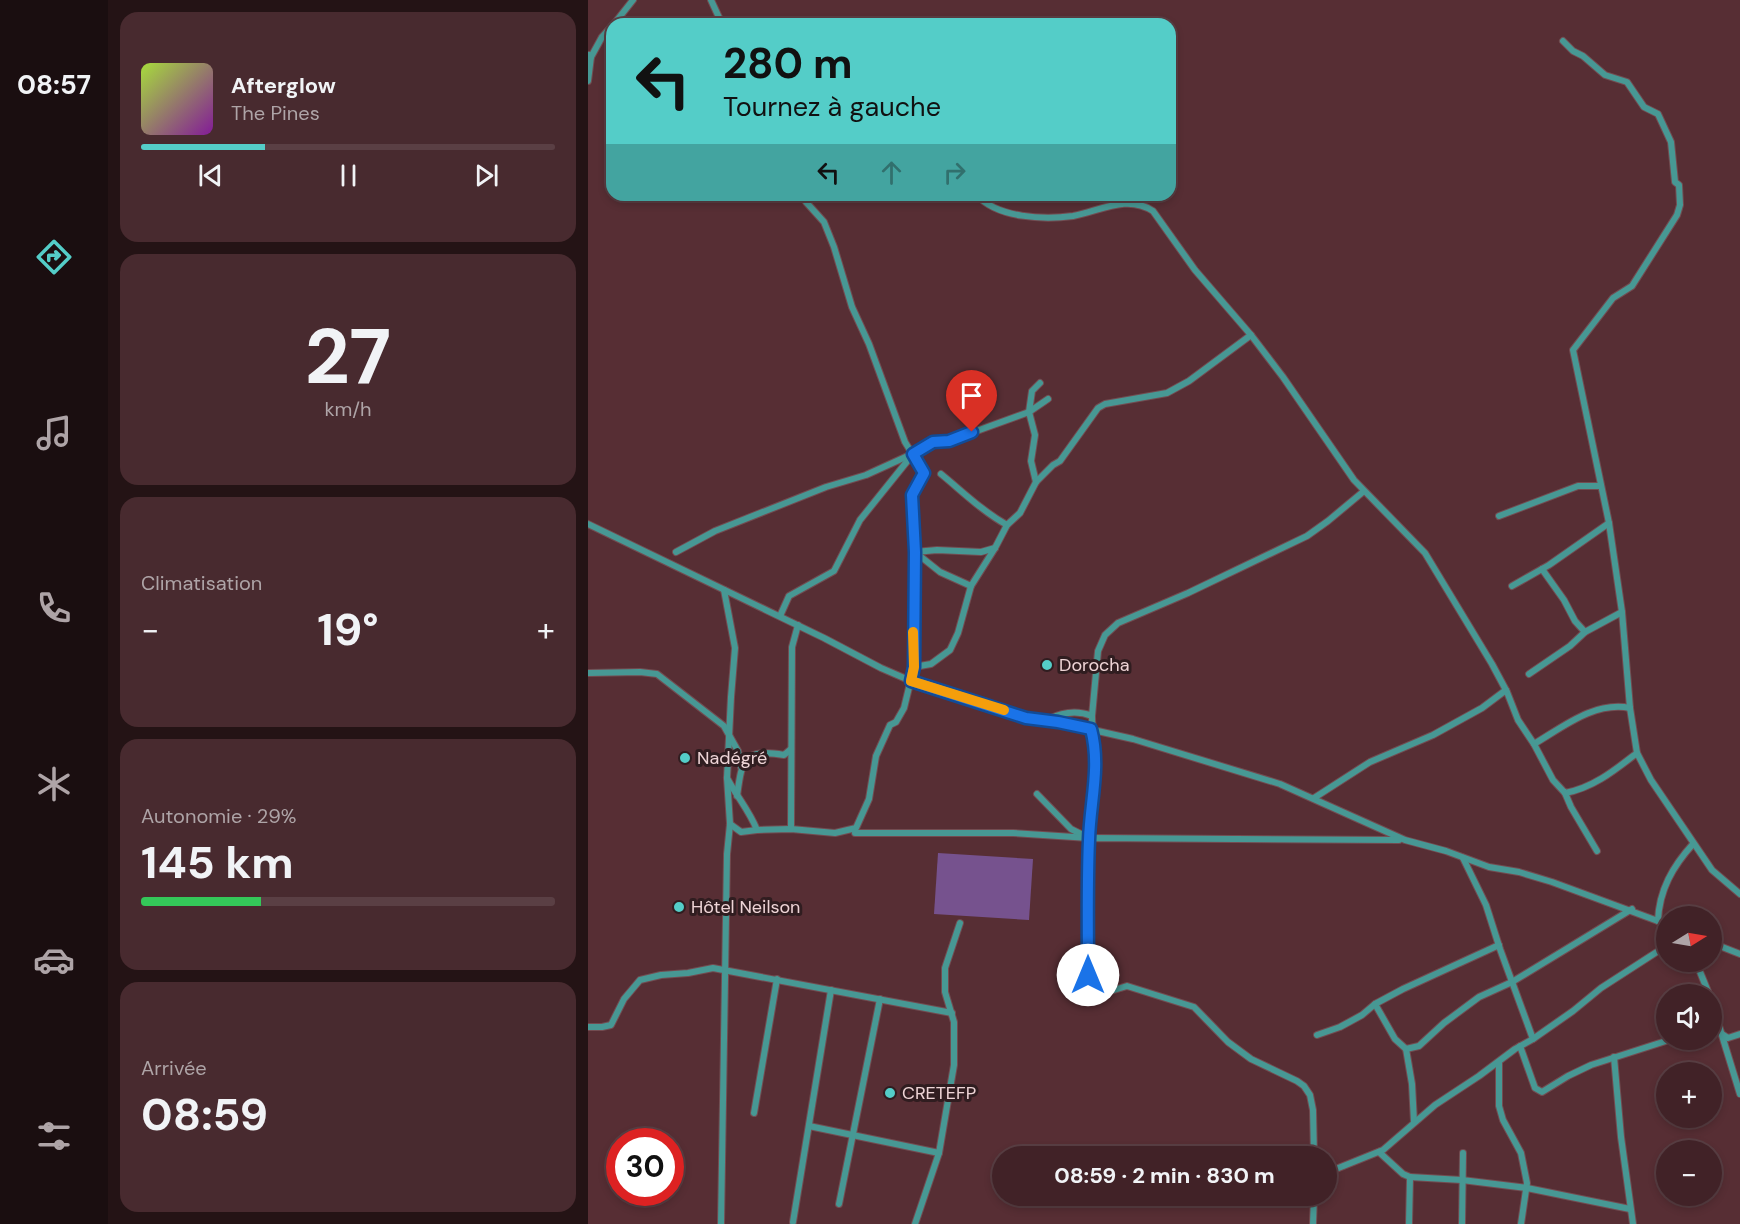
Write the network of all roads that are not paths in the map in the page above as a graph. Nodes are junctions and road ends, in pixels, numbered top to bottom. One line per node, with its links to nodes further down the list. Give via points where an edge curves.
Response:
1 (633, 0): 3 (street)
2 (711, 0): 4 (street)
3 (619, 18)
4 (719, 18)
5 (606, 33): 7 (street)
6 (1563, 41): 18 (street, via 1605,75 1627,82 1644,107 1658,114 1671,142 1675,182 1680,185 1680,206 1672,224 1632,286 1613,298 1573,350)
7 (590, 56): 8 (street)
8 (588, 81)
9 (806, 201): 15 (street, via 824,222 852,307)
10 (987, 201): 11 (street, via 1004,211 1029,217 1074,216 1115,204 1145,205)
11 (1251, 335): 17 (street, via 1167,393 1098,408 1060,461); 19 (street)
12 (1040, 383): 14 (street, via 1032,391)
13 (1048, 399): 14 (street)
14 (1029, 412): 15 (street, via 949,441 933,442); 17 (street, via 1035,435 1031,461)
15 (913, 454): 25 (street, via 715,531); 26 (street, via 924,473 912,495); 32 (street, via 860,520 834,571 789,596)
16 (942, 474): 23 (street)
17 (1036, 482): 23 (street, via 1020,513)
18 (1601, 486): 20 (street, via 1578,486); 21 (street)
19 (1364, 490): 39 (street, via 1425,553); 41 (street, via 1307,536 1118,623 1105,635 1098,651)
20 (1499, 516)
21 (1609, 523): 27 (street); 31 (street)
22 (588, 524): 30 (street)
23 (1007, 525): 24 (street)
24 (995, 548): 26 (street, via 981,552); 28 (street)
25 (676, 552)
26 (915, 552): 28 (street, via 940,572); 35 (street)
27 (1542, 569): 29 (street); 34 (street)
28 (971, 586): 35 (street, via 950,650 931,664)
29 (1512, 586)
30 (724, 590): 32 (street); 44 (street, via 735,648)
31 (1623, 612): 34 (street); 40 (street)
32 (780, 616): 33 (street)
33 (798, 625): 38 (street); 46 (street, via 792,647)
34 (1585, 632): 37 (street)
35 (914, 667): 38 (street)
36 (588, 673): 44 (street, via 657,674 724,726)
37 (1529, 674)
38 (911, 681): 42 (street, via 1026,718); 55 (street, via 904,708 890,725 876,756 869,799 856,828 835,833)
39 (1506, 690): 45 (street, via 1518,720); 53 (street, via 1482,708 1433,735 1370,762)
40 (1630, 708): 45 (street, via 1620,706 1587,713); 47 (street)
41 (1092, 716): 42 (street, via 1066,712); 43 (street)
42 (1048, 720): 43 (street)
43 (1091, 729): 53 (street, via 1145,742); 58 (street, via 1097,765)
44 (730, 738): 48 (street); 49 (street)
45 (1534, 744): 50 (street, via 1553,780)
46 (791, 749): 48 (street, via 784,755 761,753); 55 (street)
47 (1637, 753): 50 (street, via 1611,773); 60 (street, via 1650,780)
48 (741, 767): 52 (street)
49 (728, 778): 52 (street); 54 (street)
50 (1565, 793): 61 (street)
51 (1037, 794): 58 (street, via 1071,829)
52 (737, 797): 56 (street, via 749,810)
53 (1314, 798): 59 (street)
54 (730, 824): 56 (street, via 741,832); 72 (street)
55 (791, 829): 56 (street)
56 (757, 830)
57 (855, 833): 58 (street, via 1012,833)
58 (1089, 838): 59 (street); 94 (street, via 1088,998 1127,986 1194,1006 1228,1042 1251,1059 1304,1086 1313,1110)
59 (1405, 840): 62 (street)
60 (1693, 844): 63 (street, via 1712,870); 64 (street, via 1677,862)
61 (1597, 851)
62 (1463, 858): 65 (street, via 1530,875); 68 (street, via 1486,904)
63 (1740, 894)
64 (1659, 906)
65 (1632, 909): 66 (street); 74 (street)
66 (1656, 920)
67 (960, 923): 78 (street, via 945,968 945,992)
68 (1498, 945): 74 (street); 77 (street)
69 (1722, 947): 71 (street)
70 (1656, 952): 83 (street)
71 (1740, 954)
72 (725, 969): 73 (street); 79 (street, via 640,980 611,1024); 106 (street)
73 (777, 979): 75 (street); 90 (street)
74 (1512, 982): 83 (street); 86 (street, via 1479,997 1419,1046)
75 (831, 990): 76 (street); 92 (street)
76 (880, 999): 78 (street); 93 (street)
77 (1375, 1004): 82 (street, via 1340,1027); 86 (street, via 1395,1039)
78 (952, 1013): 97 (street, via 954,1065)
79 (588, 1027)
80 (1722, 1033): 81 (street, via 1728,1038); 89 (street)
81 (1740, 1034)
82 (1317, 1035)
83 (1533, 1039): 85 (street)
84 (1656, 1044): 87 (street)
85 (1520, 1046): 87 (street, via 1535,1088 1542,1092 1568,1076); 88 (street)
86 (1406, 1049): 91 (street)
87 (1614, 1057): 104 (street)
88 (1499, 1062): 91 (street); 101 (street, via 1499,1106 1521,1153)
89 (1740, 1094)
90 (754, 1113)
91 (1414, 1122): 95 (street)
92 (809, 1126): 93 (street); 105 (street)
93 (853, 1136): 97 (street); 102 (street)
94 (1314, 1146)
95 (1379, 1152): 98 (street); 99 (street)
96 (1463, 1153): 100 (street)
97 (939, 1154): 107 (street)
98 (1337, 1169)
99 (1410, 1178): 100 (street); 109 (street)
100 (1462, 1180): 101 (street); 110 (street)
101 (1527, 1188): 104 (street); 111 (street)
102 (839, 1204)
103 (1314, 1206): 108 (street)
104 (1630, 1209): 112 (street)
105 (793, 1222)
106 (721, 1224)
107 (915, 1224)
108 (1313, 1224)
109 (1409, 1224)
110 (1462, 1224)
111 (1521, 1224)
112 (1633, 1224)

